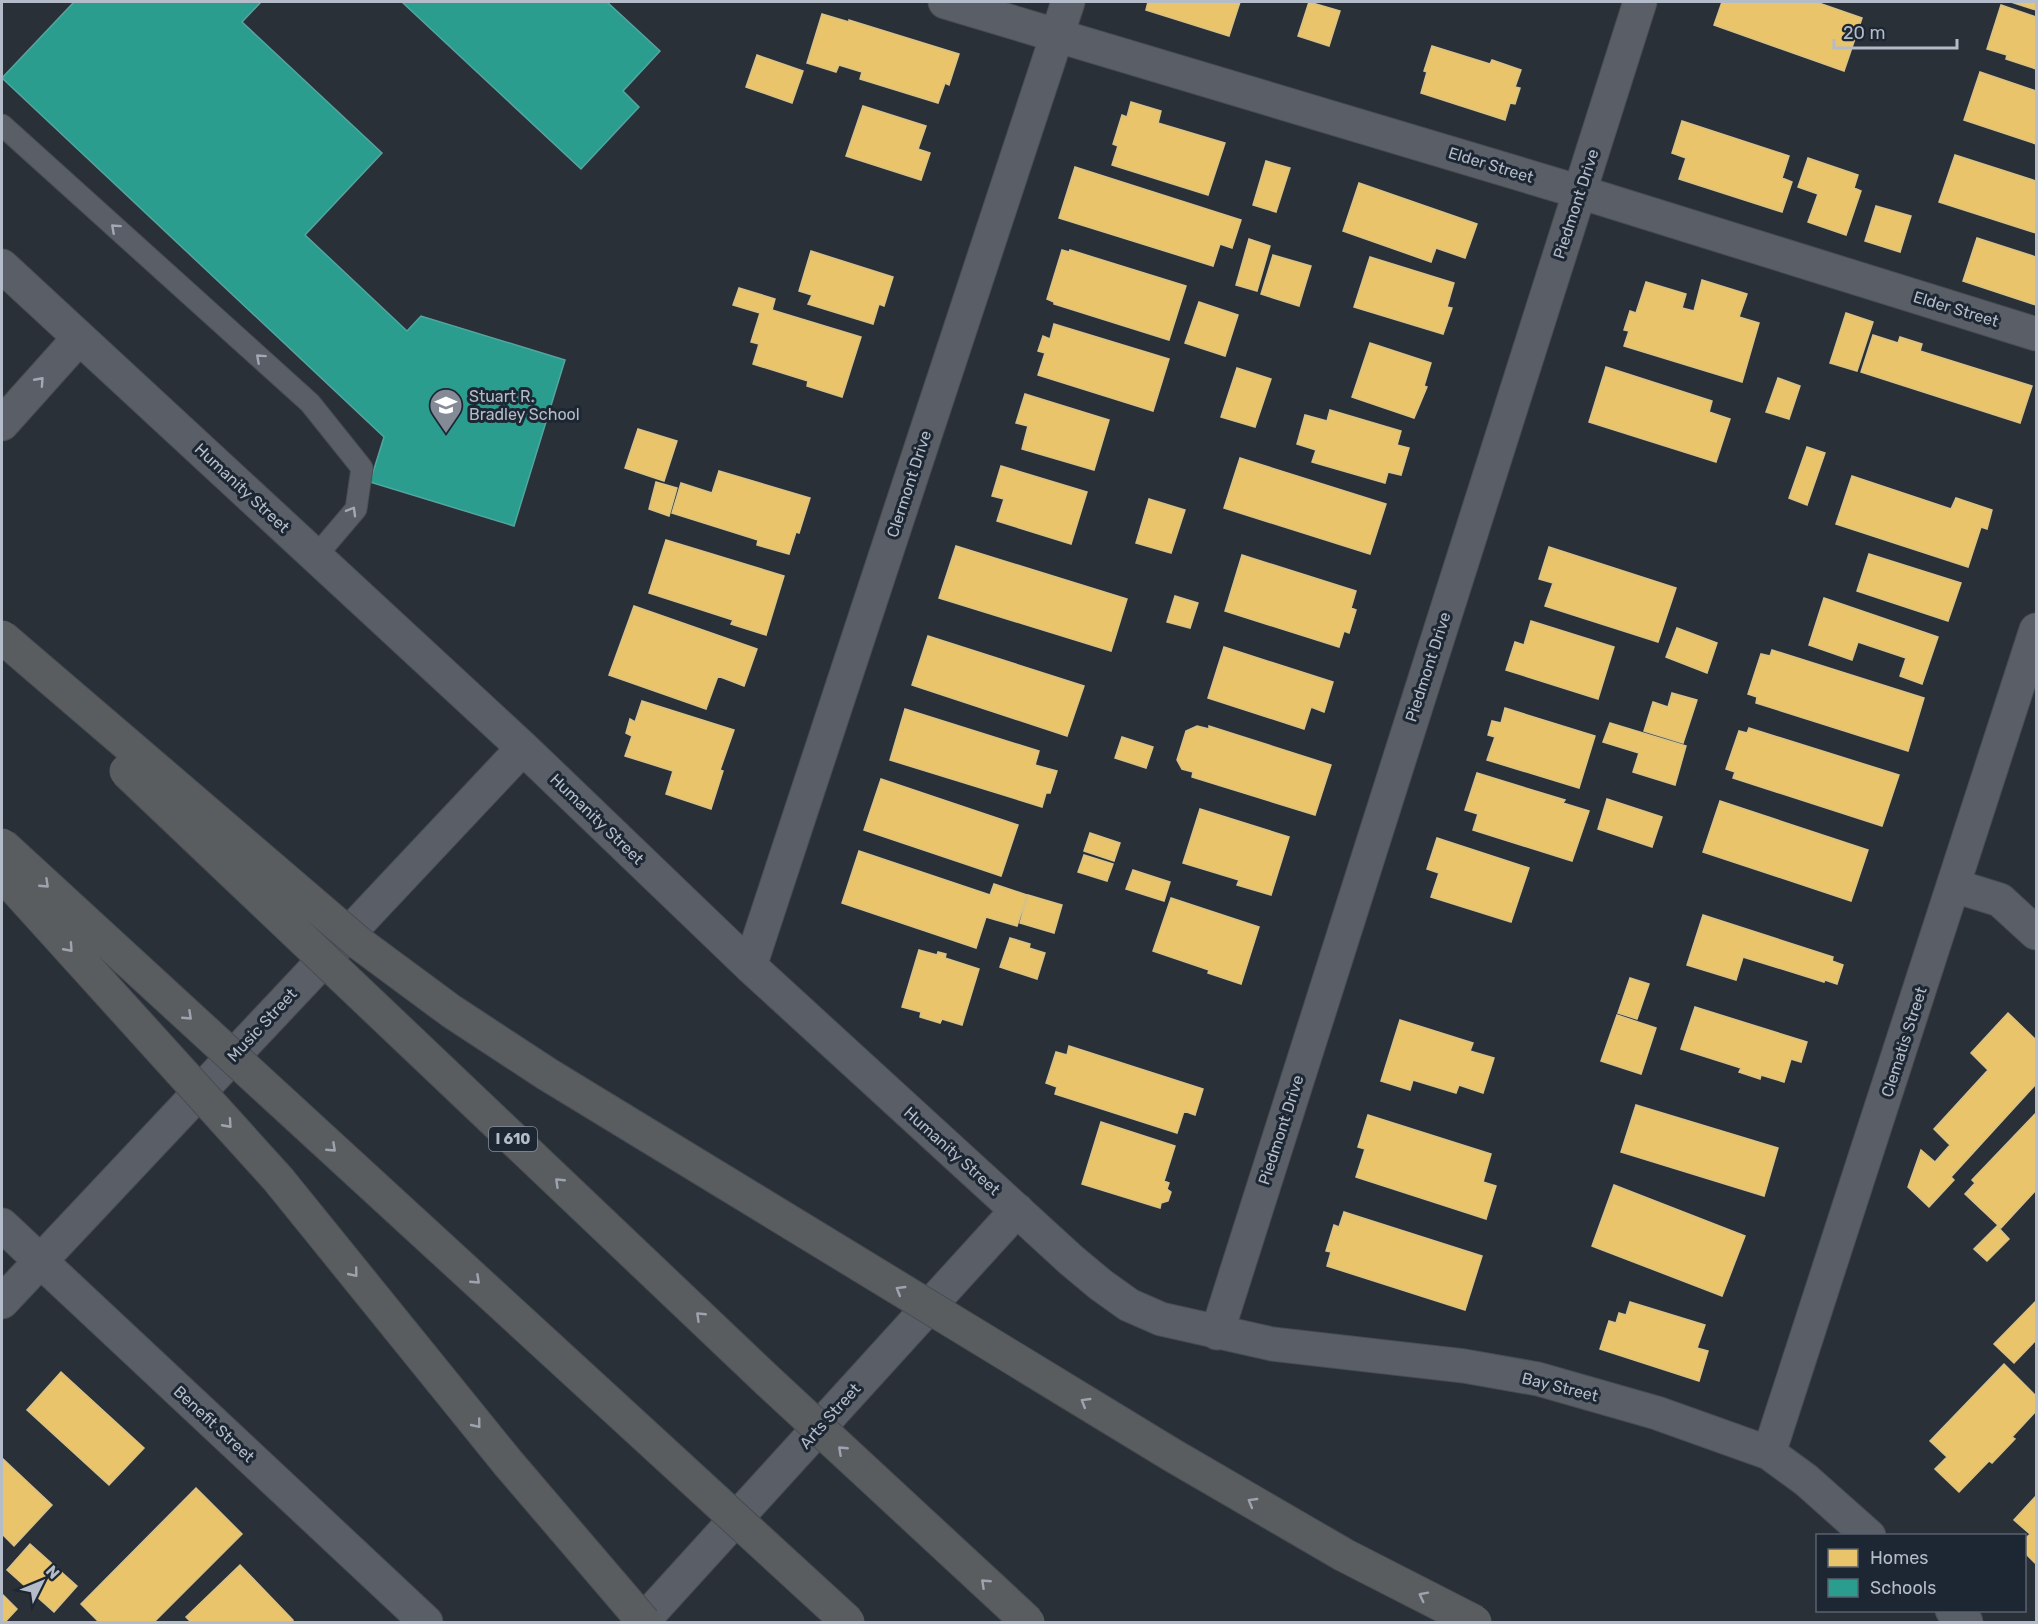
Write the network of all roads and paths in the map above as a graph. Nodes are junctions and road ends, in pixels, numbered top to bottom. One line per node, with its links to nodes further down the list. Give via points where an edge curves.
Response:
1 (945, 2): 4 (street, Elder Street)
2 (1068, 2): 4 (street, Clermont Drive)
3 (1640, 2): 6 (street, Piedmont Drive)
4 (1057, 35): 6 (street, Elder Street); 20 (street, Clermont Drive)
5 (2, 125): 11 (lane, one-way to 5, via 356,509 362,468 310,403)
6 (1580, 192): 8 (street, Elder Street); 25 (street, Piedmont Drive)
7 (2, 266): 9 (street, Humanity Street)
8 (2037, 334)
9 (79, 338): 10 (street, one-way to 9); 11 (street, Humanity Street)
10 (2, 424)
11 (316, 556): 15 (street, Humanity Street)
12 (2037, 630): 18 (street, Clematis Street)
13 (2, 637): 33 (highway, one-way to 13, bridge, via 1344,1555 1161,1449 451,1011 359,943)
14 (2, 652): 32 (highway, I 610, one-way to 14, bridge)
15 (523, 748): 20 (street, Humanity Street); 23 (street, Music Street)
16 (2, 845): 31 (highway, one-way to 31, bridge)
17 (2, 874): 30 (highway, one-way to 30, bridge, via 278,1179)
18 (1955, 886): 19 (street, via 2000,900); 26 (street, Clematis Street)
19 (2037, 933)
20 (750, 966): 21 (street, Humanity Street)
21 (1017, 1210): 25 (street, Humanity Street, via 1071,1260 1129,1305 1161,1319); 30 (street, Arts Street)
22 (2, 1225): 23 (street, Benefit Street)
23 (40, 1262): 24 (street, Music Street); 29 (street, Benefit Street)
24 (2, 1302)
25 (1217, 1333): 26 (street, Bay Street, via 1272,1344 1464,1366 1538,1379 1657,1413)
26 (1769, 1453): 27 (street, Bay Street)
27 (1867, 1534)
28 (1953, 1612): 34 (street)
29 (426, 1623)
30 (643, 1623)
31 (848, 1623)
32 (1028, 1623)
33 (1475, 1623)
34 (1966, 1623)

